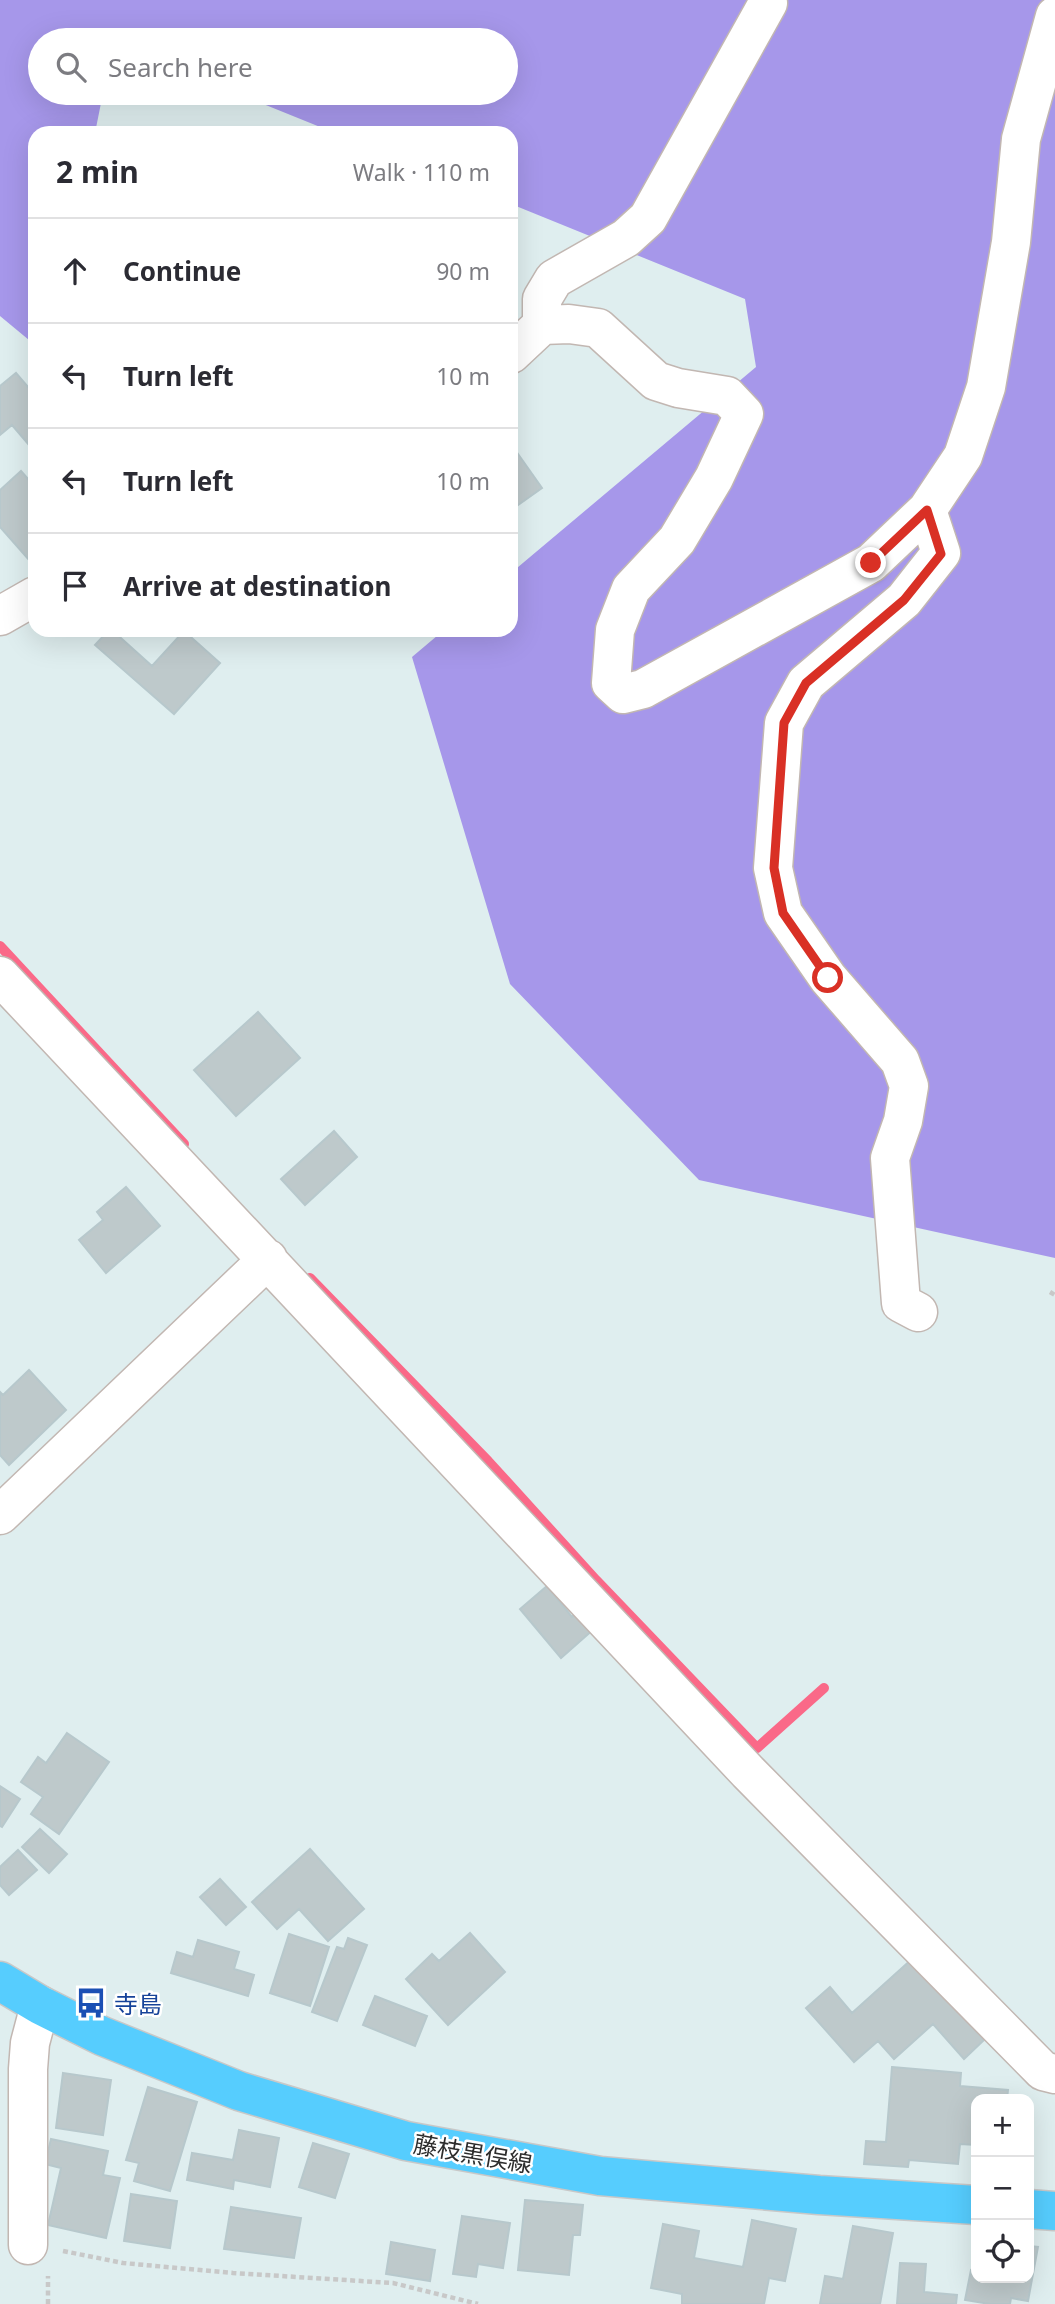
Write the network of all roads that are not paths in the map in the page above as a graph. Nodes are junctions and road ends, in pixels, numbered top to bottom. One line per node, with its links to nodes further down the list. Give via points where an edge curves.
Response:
1 (768, 3): 3 (street, via 648,218 626,238 554,279 542,299)
2 (1055, 16): 5 (street, via 1021,139 1011,242 986,387 963,456)
3 (542, 325): 4 (street); 5 (street, via 598,328 656,381 727,396 744,414 714,478 677,540 631,589 615,631 611,684 623,694 643,689 871,563)
4 (518, 348)
5 (927, 510): 10 (street, via 941,554 904,600 806,683 784,723 774,868 783,913 828,978 900,1061 909,1086 890,1158 901,1303)
6 (28, 600): 7 (street)
7 (0, 615)
8 (0, 976): 9 (street)
9 (268, 1259): 11 (street); 14 (street, via 748,1772 1043,2071)
10 (918, 1312)
11 (0, 1515)
12 (0, 1981): 13 (main road, 藤枝黒俣線)
13 (40, 2005): 15 (main road, 藤枝黒俣線, via 102,2036 239,2091 406,2141 600,2176); 18 (street, via 28,2069)
14 (1055, 2074)
15 (971, 2205)
16 (1034, 2209): 17 (main road)
17 (1055, 2211)
18 (29, 2245)

